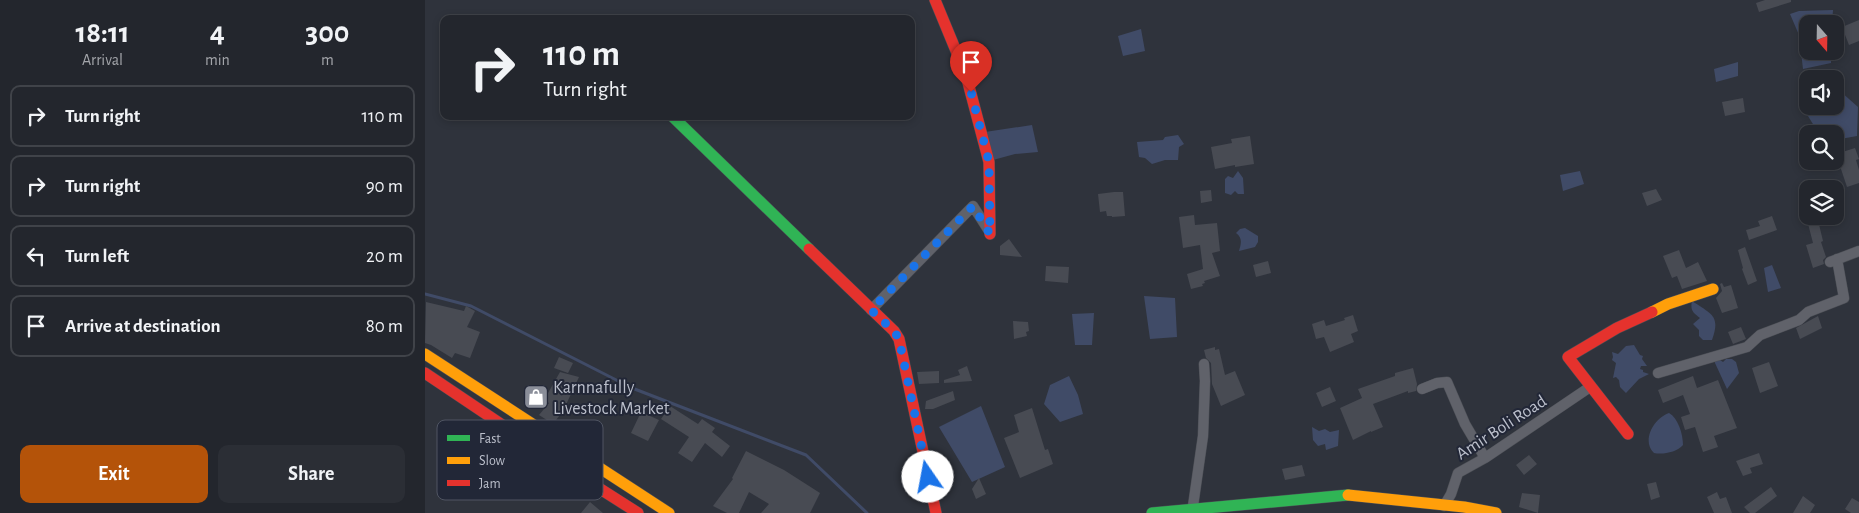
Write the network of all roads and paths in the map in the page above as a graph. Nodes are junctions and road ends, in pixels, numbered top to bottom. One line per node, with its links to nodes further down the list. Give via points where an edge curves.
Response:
1 (935, 0): 3 (main road, via 967,75 989,162)
2 (676, 120): 6 (main road)
3 (990, 234): 6 (street, via 973,206)
4 (1859, 251): 10 (street, via 1834,260 1844,298 1760,335 1747,347)
5 (1713, 289): 11 (main road, via 1668,304 1617,328 1568,357)
6 (871, 310): 23 (main road, via 899,339)
7 (425, 354): 14 (main road)
8 (1204, 364): 20 (street, via 1203,436)
9 (425, 373): 13 (main road)
10 (1658, 373)
11 (1590, 387): 15 (main road); 16 (street, Amir Boli Road)
12 (1422, 389): 16 (street, via 1447,382 1465,424)
13 (495, 420)
14 (526, 420)
15 (1628, 434)
16 (1485, 458): 19 (street, Amir Boli Road, via 1458,473)
17 (603, 470): 22 (main road)
18 (603, 491): 21 (main road)
19 (1444, 506): 20 (main road, via 1354,495); 25 (main road)
20 (1192, 512): 24 (main road)
21 (638, 513)
22 (669, 513)
23 (936, 513)
24 (1151, 513)
25 (1496, 513)

